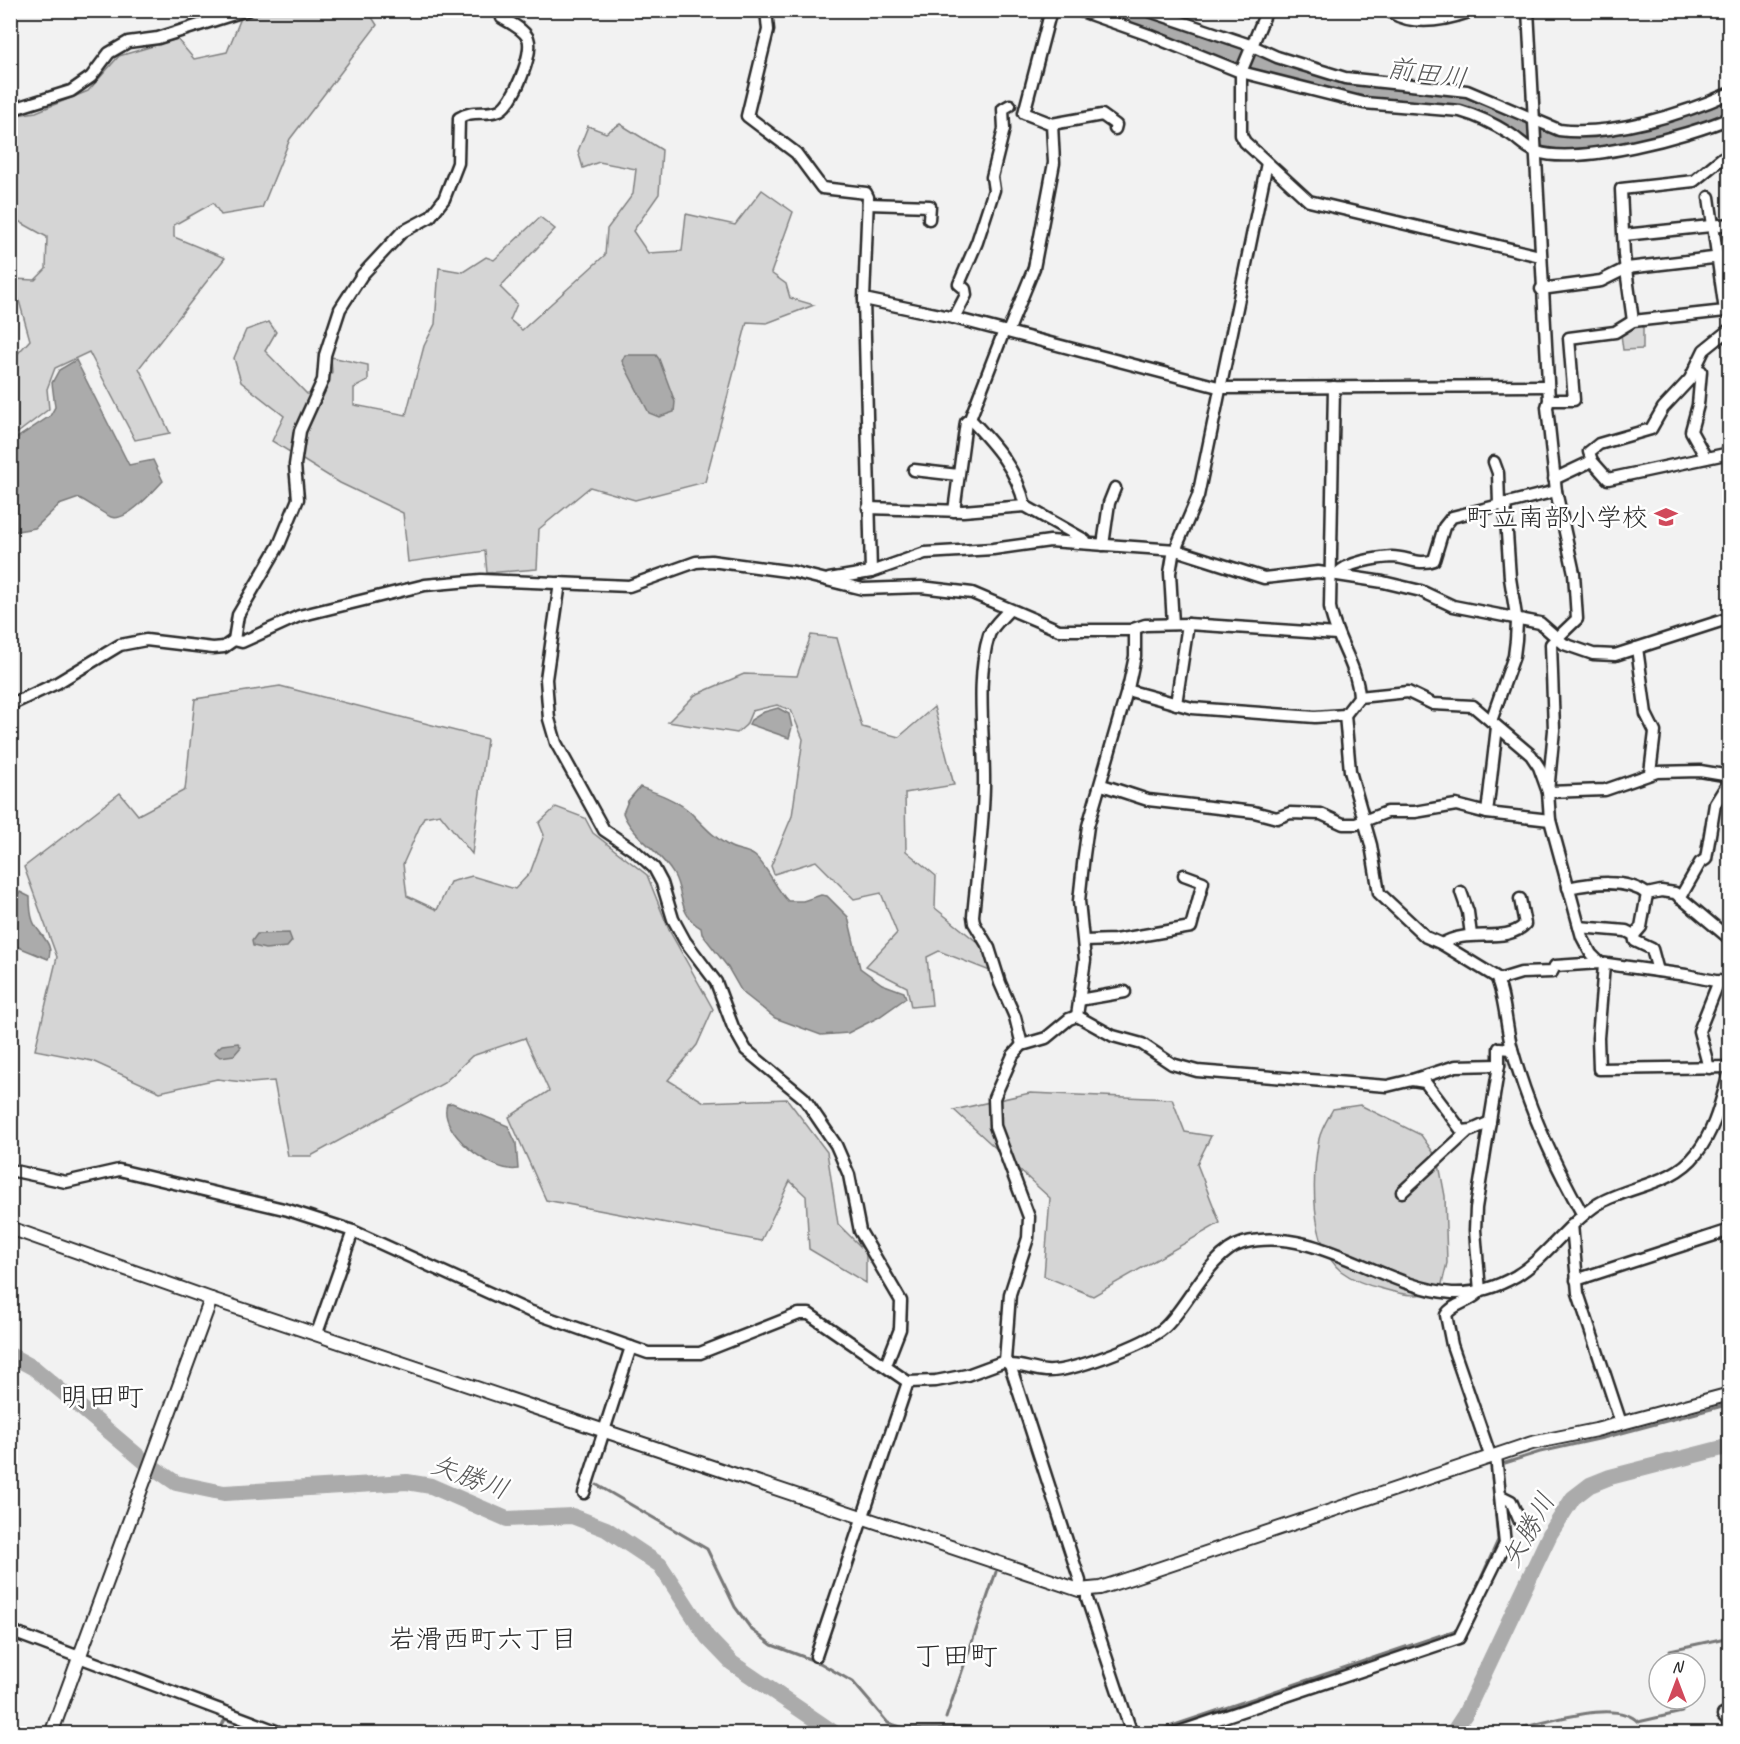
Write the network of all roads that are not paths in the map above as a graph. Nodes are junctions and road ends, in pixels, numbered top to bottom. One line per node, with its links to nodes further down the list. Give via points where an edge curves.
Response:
1 (248, 10): 16 (street, via 158,38 128,42 109,53 91,77 71,91)
2 (505, 10): 73 (street, via 502,18 528,39 529,53 519,83 500,109 471,112 459,118 458,163 441,204 430,217 402,232 362,275 340,309 325,355 323,380 300,431 295,465 298,499 279,545 238,615)
3 (642, 10): 4 (street)
4 (671, 10)
5 (766, 10): 26 (street, via 768,30 747,116 796,153 822,188 866,193)
6 (1051, 10): 17 (street)
7 (1078, 10): 14 (street)
8 (1146, 10): 13 (street)
9 (1267, 10): 13 (street)
10 (1392, 10): 11 (main road, via 1426,19)
11 (1467, 10)
12 (1528, 10): 19 (street)
13 (1250, 45): 14 (street); 19 (street, via 1345,78 1467,90)
14 (1242, 70): 22 (street, via 1364,103 1460,111); 24 (street, via 1241,135)
15 (1730, 93): 19 (street, via 1682,112 1601,130 1560,130)
16 (10, 110)
17 (1024, 113): 20 (street); 36 (street, via 1007,102 1003,109 1004,129 992,177 994,190 959,284 966,295)
18 (1730, 118): 22 (street, via 1697,132 1593,153 1575,155)
19 (1534, 120): 22 (street)
20 (1052, 123): 21 (street, via 1102,115 1116,125); 39 (street, via 1054,163 1034,268)
21 (1115, 129)
22 (1535, 148): 31 (street)
23 (1730, 157): 30 (street, via 1722,158 1694,181 1621,189)
24 (1267, 163): 31 (street, via 1309,201); 43 (street)
25 (1709, 197): 29 (street)
26 (868, 204): 27 (street, via 930,206); 35 (street)
27 (929, 219)
28 (1730, 224): 29 (street)
29 (1714, 225): 30 (street); 32 (street)
30 (1624, 235): 33 (street)
31 (1540, 255): 34 (street)
32 (1724, 256): 33 (street); 37 (street, via 1725,311)
33 (1627, 268): 34 (street, via 1601,281); 37 (street)
34 (1541, 289): 41 (street)
35 (864, 299): 36 (street); 57 (street)
36 (954, 318): 39 (street)
37 (1633, 321): 44 (street, via 1615,332 1569,338 1574,400)
38 (1730, 329): 40 (street, via 1704,350)
39 (1006, 332): 43 (street); 45 (street)
40 (1695, 369): 47 (street, via 1701,371 1691,431); 48 (street, via 1651,429 1599,444 1589,452)
41 (1547, 386): 42 (street); 44 (street)
42 (1335, 387): 43 (street); 62 (street)
43 (1222, 388): 60 (street, via 1198,496)
44 (1549, 400): 52 (street)
45 (970, 419): 51 (street, via 963,433); 56 (street, via 1010,467)
46 (1730, 453): 47 (street)
47 (1706, 458): 48 (street, via 1608,479)
48 (1592, 461): 52 (street)
49 (1494, 462): 55 (street)
50 (914, 470): 51 (street)
51 (958, 475): 58 (street)
52 (1554, 479): 54 (street)
53 (1115, 488): 59 (street)
54 (1556, 491): 55 (street); 72 (street, via 1574,573 1577,619)
55 (1502, 504): 62 (street, via 1452,517 1444,526 1434,560 1425,564 1392,557 1343,567); 66 (street)
56 (1025, 506): 58 (street); 59 (street, via 1072,534)
57 (867, 508): 58 (street); 61 (street)
58 (954, 511)
59 (1098, 544): 60 (street); 61 (street, via 1050,541 932,552)
60 (1176, 550): 62 (street, via 1264,578); 68 (street, via 1170,573)
61 (871, 572): 63 (street)
62 (1333, 574): 66 (street, via 1421,591 1453,606); 71 (street, via 1330,607)
63 (825, 579): 64 (street, via 711,561 696,562 629,586); 65 (street, via 863,590 921,587 972,593)
64 (560, 583): 73 (street, via 481,579 425,585 299,616 242,642); 129 (street, via 546,680 549,719 556,743 604,830 654,868 673,919 716,982 746,1050 804,1098 836,1145 849,1175 860,1231 901,1301 900,1329)
65 (1009, 610): 70 (street, via 1059,630); 107 (street, via 989,634 980,704 984,785 974,923 989,948)
66 (1516, 617): 72 (street, via 1540,623); 80 (street, via 1514,656)
67 (1730, 618): 74 (street)
68 (1173, 624): 69 (street); 70 (street)
69 (1188, 624): 71 (street); 77 (street)
70 (1135, 629): 75 (street, via 1135,656)
71 (1337, 634): 76 (street, via 1358,681)
72 (1555, 638): 74 (street, via 1593,654 1615,655); 84 (street, via 1551,644 1554,730)
73 (234, 640): 78 (street, via 213,648 146,640 120,645 57,683)
74 (1637, 648): 81 (street, via 1646,714 1655,732)
75 (1127, 690): 77 (street); 83 (street)
76 (1359, 697): 79 (street); 80 (street, via 1408,692 1433,704 1473,706)
77 (1176, 704): 79 (street, via 1285,715)
78 (10, 705)
79 (1345, 715): 87 (street, via 1350,771)
80 (1494, 724): 84 (street, via 1530,755); 85 (street)
81 (1650, 773): 82 (street, via 1700,771); 84 (street, via 1605,790)
82 (1730, 778): 92 (street, via 1714,804 1706,859)
83 (1102, 785): 87 (street, via 1148,800 1186,806 1277,818 1307,812 1329,815 1343,824); 98 (street, via 1088,826 1081,875)
84 (1548, 792): 86 (street)
85 (1487, 813): 86 (street); 87 (street, via 1456,805 1387,812)
86 (1550, 820): 89 (street)
87 (1363, 822): 99 (street, via 1379,893 1412,927)
88 (1184, 875): 98 (street, via 1203,882 1191,927 1116,940)
89 (1568, 888): 91 (street, via 1621,884 1632,885); 94 (street)
90 (1461, 892): 95 (street)
91 (1647, 894): 92 (street, via 1667,891); 96 (street, via 1641,927)
92 (1680, 898): 97 (street)
93 (1520, 899): 95 (street, via 1524,924 1521,927 1504,934)
94 (1579, 927): 96 (street); 100 (street, via 1586,946)
95 (1471, 935): 99 (street)
96 (1634, 935): 101 (street, via 1635,941 1652,949)
97 (1730, 939)
98 (1084, 941): 105 (street)
99 (1442, 944): 102 (street)
100 (1602, 964): 101 (street); 102 (street, via 1555,966 1552,972 1521,973); 110 (street, via 1599,1069)
101 (1658, 971): 103 (street)
102 (1498, 980): 108 (street)
103 (1724, 983): 110 (street, via 1700,1031)
104 (1125, 992): 105 (street)
105 (1079, 1000): 106 (street)
106 (1077, 1016): 107 (street, via 1046,1038); 112 (street, via 1113,1036 1142,1044 1172,1064 1197,1071 1388,1086)
107 (1022, 1045): 128 (street, via 1013,1055 994,1098 995,1126 1029,1217 1028,1238 1010,1294)
108 (1512, 1049): 109 (street, via 1499,1048); 118 (street, via 1531,1108)
109 (1499, 1065): 112 (street, via 1456,1066); 114 (street)
110 (1709, 1068): 111 (street)
111 (1730, 1068): 113 (street)
112 (1412, 1080): 115 (street, via 1425,1082 1457,1127)
113 (1727, 1089): 118 (street, via 1714,1124 1696,1154 1677,1172 1611,1197)
114 (1490, 1122): 115 (street); 124 (street, via 1475,1230)
115 (1467, 1132): 117 (street)
116 (10, 1170): 122 (street, via 66,1182 109,1170 132,1172 288,1209)
117 (1402, 1192)
118 (1583, 1215): 119 (street)
119 (1572, 1224): 123 (street); 124 (street, via 1518,1275)
120 (10, 1227): 125 (street)
121 (1730, 1230): 123 (street)
122 (352, 1231): 126 (street); 127 (street, via 529,1311)
123 (1576, 1280): 132 (street)
124 (1480, 1291): 128 (street, via 1437,1291 1328,1251 1280,1241 1247,1242 1234,1247 1209,1271 1163,1329 1080,1366 1045,1371); 134 (street, via 1447,1312 1446,1319)
125 (211, 1299): 126 (street); 142 (street)
126 (317, 1333): 133 (street)
127 (631, 1347): 129 (street, via 662,1355 700,1353 790,1317 809,1314); 133 (street)
128 (1008, 1363): 130 (street, via 936,1381); 139 (street)
129 (886, 1365): 130 (street)
130 (908, 1382): 137 (street)
131 (1730, 1394): 132 (street)
132 (1621, 1423): 134 (street, via 1532,1443)
133 (604, 1430): 135 (street); 137 (street)
134 (1493, 1457): 136 (street); 139 (street)
135 (584, 1493)
136 (1501, 1496): 138 (street, via 1511,1501); 148 (street, via 1505,1544 1459,1638)
137 (862, 1518): 139 (street); 141 (street)
138 (1521, 1524)
139 (1083, 1590): 147 (street)
140 (10, 1631): 142 (street)
141 (816, 1656)
142 (79, 1658): 145 (street); 146 (street)
143 (1730, 1712): 144 (street, via 1723,1715)
144 (1730, 1723)
145 (51, 1734)
146 (285, 1734)
147 (1132, 1734)
148 (1173, 1734)

